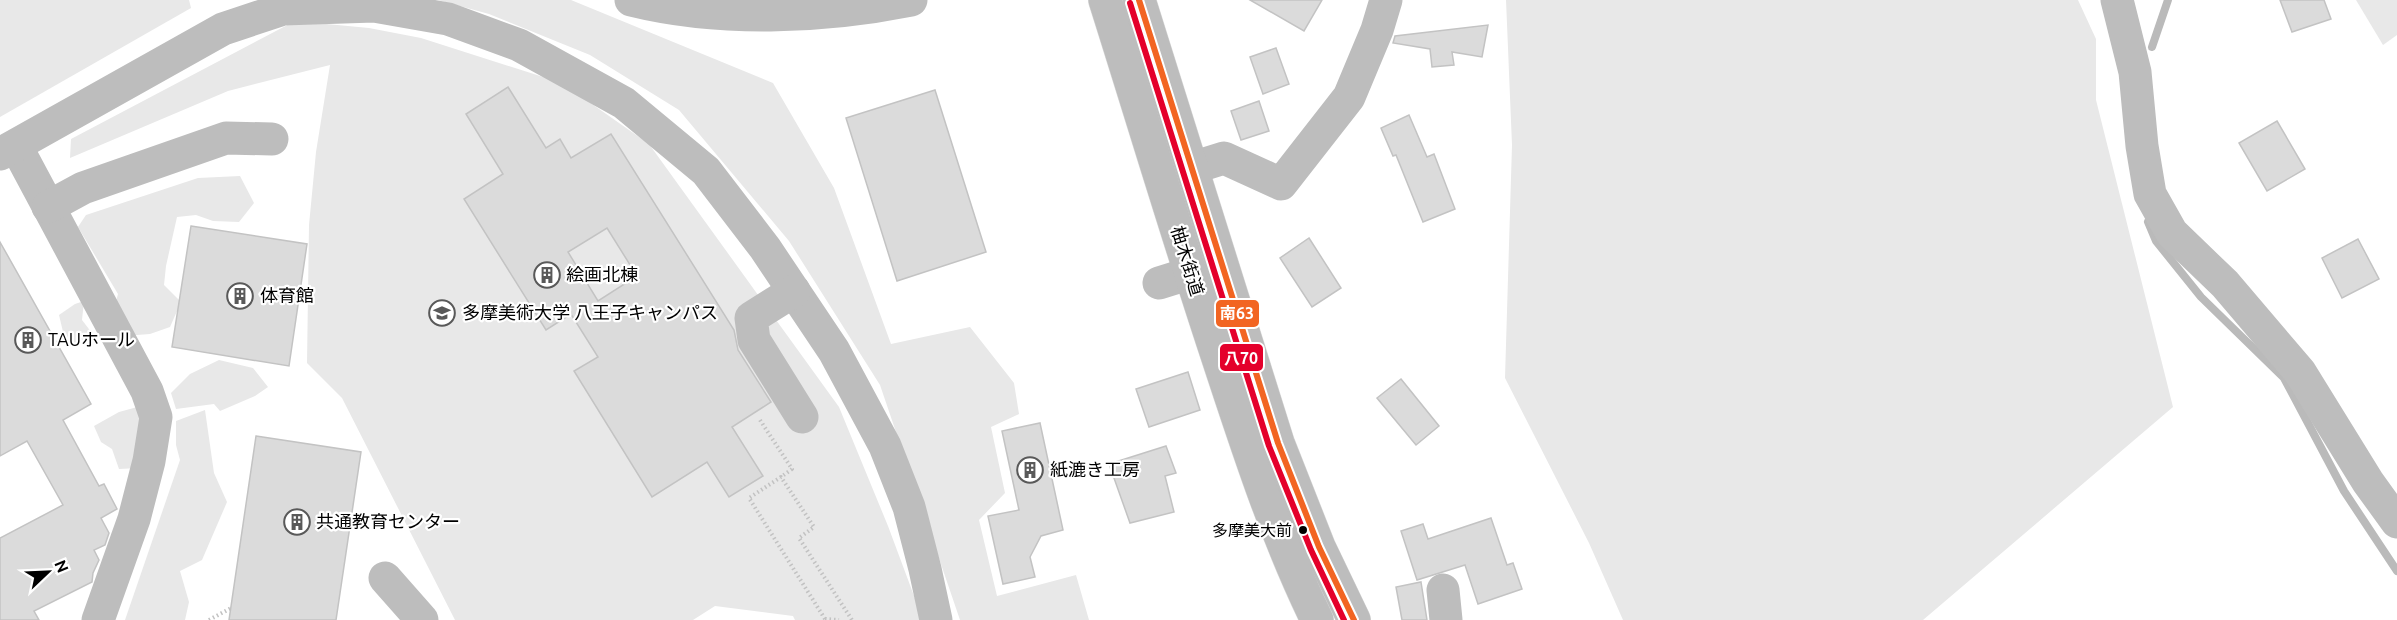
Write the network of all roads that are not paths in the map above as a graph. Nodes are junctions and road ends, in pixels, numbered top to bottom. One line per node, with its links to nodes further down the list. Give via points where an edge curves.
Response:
1 (631, 0): 7 (main road, via 727,13 766,14)
2 (910, 0): 7 (main road, via 879,6)
3 (1106, 0): 12 (main road, 柚木街道)
4 (1139, 0): 10 (main road, 柚木街道)
5 (1386, 0): 10 (main road, via 1349,96 1281,184 1224,158)
6 (2117, 0): 16 (main road, via 2135,72 2150,194 2172,233 2226,284 2300,372)
7 (835, 5)
8 (272, 139): 11 (main road, via 226,138 83,188)
9 (8, 150): 11 (main road); 14 (main road, via 223,29 283,9 374,6 448,19 519,45 624,103 706,171)
10 (1192, 168): 22 (main road, 柚木街道, via 1278,443 1319,547)
11 (48, 207): 18 (main road, via 147,391 156,417 134,519)
12 (1191, 273): 13 (main road); 21 (main road, 柚木街道, via 1258,478)
13 (1159, 283)
14 (794, 291): 15 (main road, via 751,318 754,340); 20 (main road, via 834,351 885,446 909,507)
15 (802, 417)
16 (2397, 522)
17 (385, 578): 19 (main road)
18 (98, 620)
19 (422, 620)
20 (936, 620)
21 (1317, 620)
22 (1354, 620)

